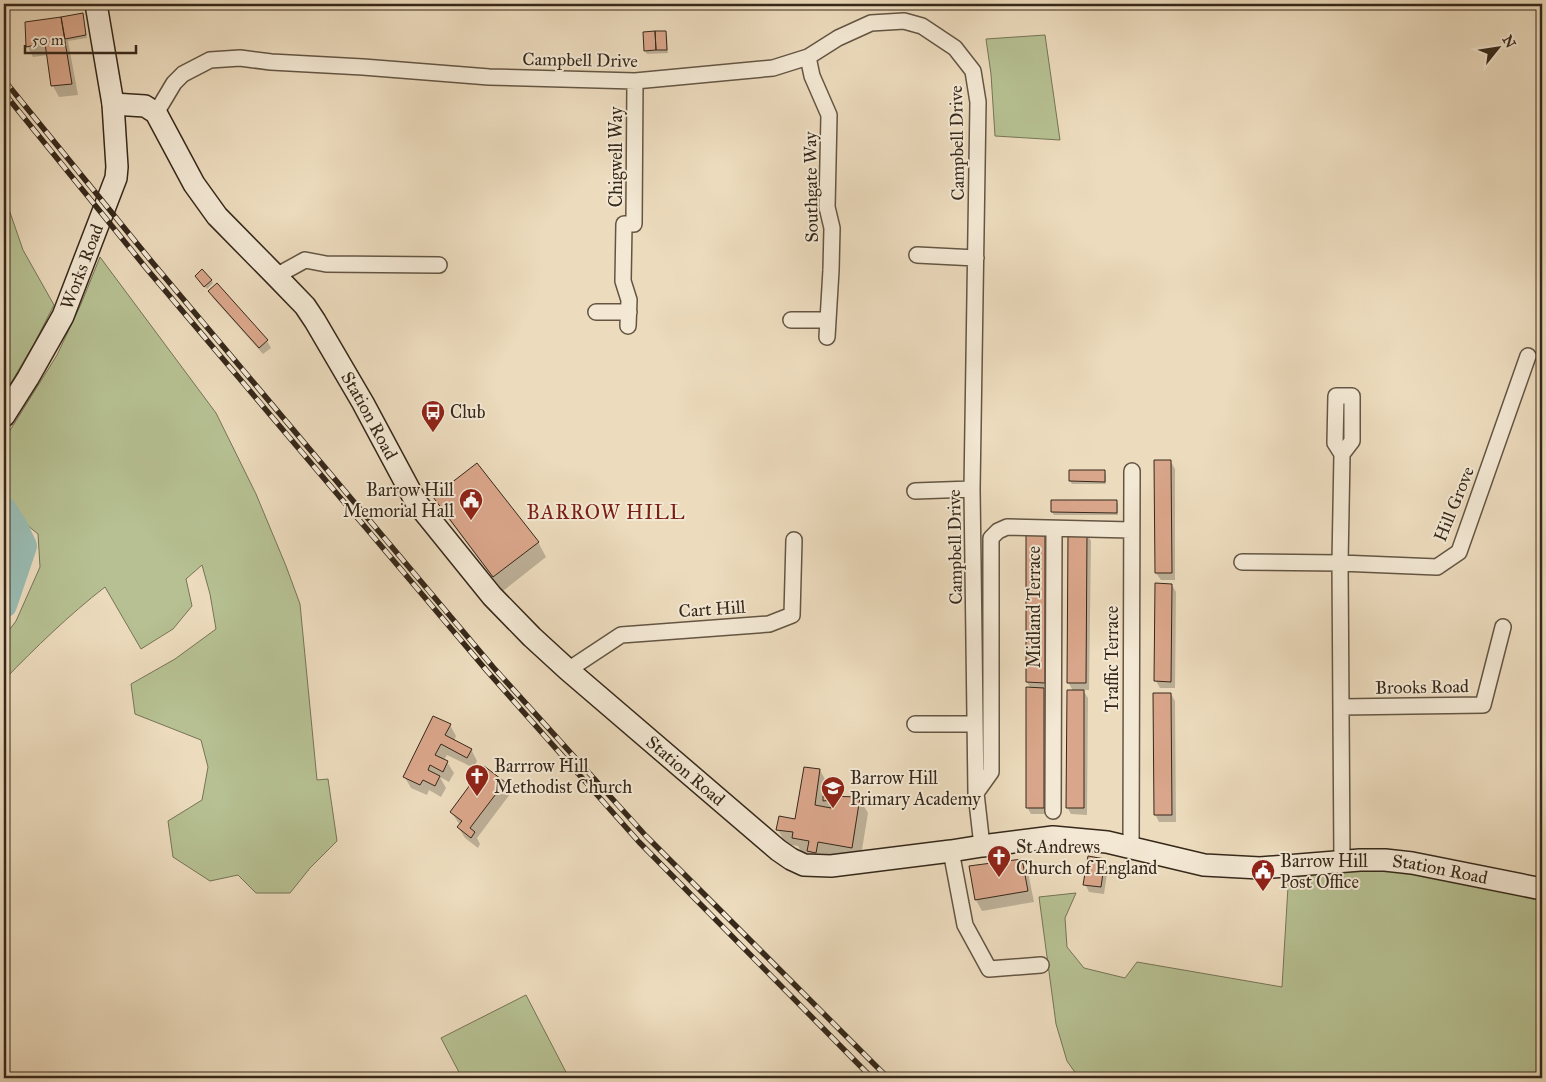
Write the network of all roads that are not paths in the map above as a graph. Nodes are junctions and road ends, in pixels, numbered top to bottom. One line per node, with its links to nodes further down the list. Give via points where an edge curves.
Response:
1 (96, 4): 4 (street, Works Road)
2 (808, 58): 3 (street, Campbell Drive, via 773,68); 7 (street, Campbell Drive, via 838,38 871,23 904,21 922,26 955,48 973,71 978,102); 12 (street, Southgate Way, via 829,115 827,206 832,237)
3 (634, 81): 5 (street, Campbell Drive, via 489,77 240,58 210,60 174,82); 10 (street, Chigwell Way, via 634,224 624,224 623,281 629,300 628,319)
4 (112, 104): 5 (street, via 145,106); 15 (street, Works Road, via 117,167 114,185 63,316)
5 (156, 113): 9 (street, Station Road, via 194,184 216,216)
6 (917, 255): 7 (street)
7 (976, 258): 18 (street, Campbell Drive)
8 (439, 265): 9 (street, via 326,264 305,260)
9 (276, 276): 26 (street, Station Road, via 315,321 416,502 492,596)
10 (596, 312)
11 (791, 320): 12 (street)
12 (828, 320): 13 (street, Southgate Way)
13 (827, 337)
14 (1528, 356): 24 (street, Hill Grove, via 1459,552 1437,567)
15 (4, 416)
16 (1342, 454): 24 (street)
17 (1132, 471): 21 (street, Traffic Terrace)
18 (972, 489): 19 (street); 29 (street, Campbell Drive)
19 (916, 491)
20 (1054, 529): 21 (street); 30 (street, via 1007,527 991,538 991,772); 31 (street, Midland Terrace)
21 (1131, 530): 33 (street, Traffic Terrace)
22 (794, 540): 26 (street, Cart Hill, via 792,615 769,624 621,635)
23 (1242, 562): 24 (street)
24 (1340, 563): 27 (street)
25 (1503, 627): 27 (street, Brooks Road, via 1483,705)
26 (568, 670): 34 (street, Station Road, via 778,850 798,863 832,866)
27 (1341, 707): 35 (street)
28 (915, 724): 29 (street)
29 (975, 724): 30 (street, Campbell Drive)
30 (976, 793): 32 (street, Campbell Drive)
31 (1053, 811)
32 (982, 846): 33 (street, Station Road, via 1053,837); 34 (street, Station Road)
33 (1131, 848): 35 (street, Station Road, via 1204,865 1232,867 1260,868)
34 (951, 851): 37 (street, via 965,925 989,969)
35 (1342, 861): 36 (street, Station Road, via 1412,863)
36 (1542, 888)
37 (1042, 965)

